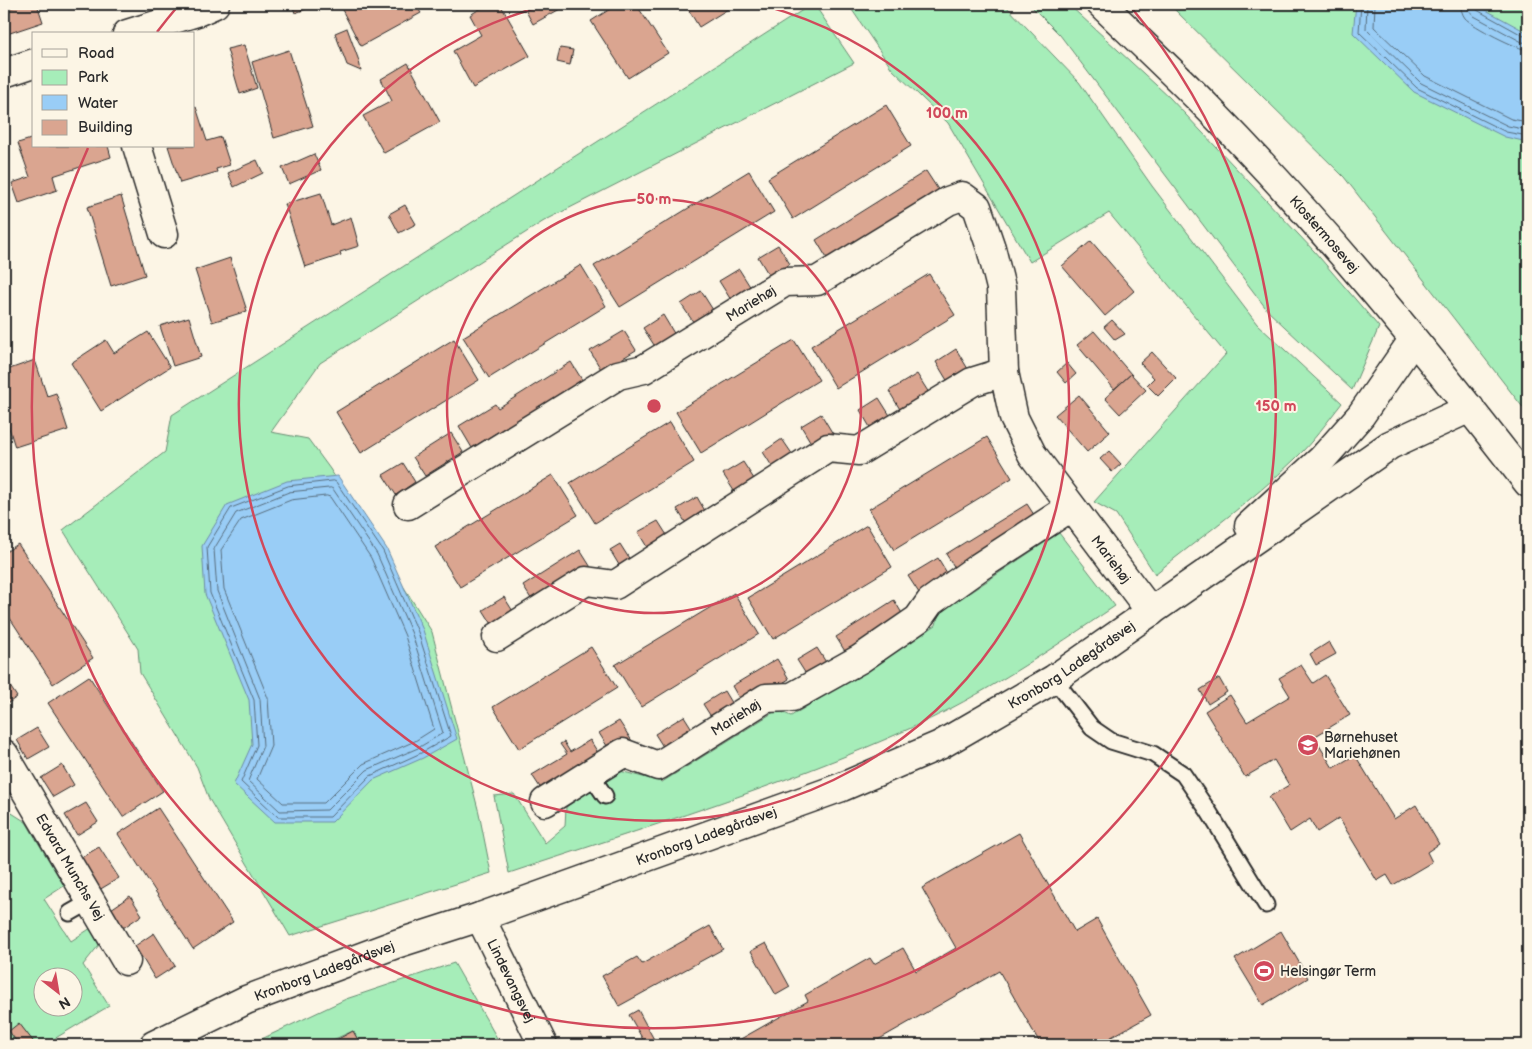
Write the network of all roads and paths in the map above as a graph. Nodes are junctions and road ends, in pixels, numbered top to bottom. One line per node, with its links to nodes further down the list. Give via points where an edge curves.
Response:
1 (215, 4): 3 (street)
2 (1101, 4): 8 (street, Klostermosevej, via 1229,131 1321,230)
3 (133, 32)
4 (32, 64): 5 (street)
5 (4, 73)
6 (138, 148): 7 (street)
7 (164, 234)
8 (1413, 340): 10 (street, Klostermosevej); 14 (street, Kronborg Ladegårdsvej, via 1361,415 1322,459 1240,535)
9 (1004, 372): 12 (street, Mariehøj, via 1001,288 977,207 962,196 948,201 817,282 785,282 644,369 618,375); 13 (street, Mariehøj, via 1014,418 1032,454); 16 (street, via 972,382 859,452 828,448 615,586 586,580)
10 (1470, 408): 11 (street, Klostermosevej); 14 (street, Kronborg Ladegårdsvej, via 1390,445)
11 (1528, 483)
12 (408, 505)
13 (1071, 507): 15 (street, Mariehøj); 19 (street, Mariehøj, via 930,602 918,620 860,659 792,697 766,698 658,766 623,753 597,785)
14 (1225, 560): 15 (street, Kronborg Ladegårdsvej)
15 (1151, 612): 17 (street, Kronborg Ladegårdsvej)
16 (497, 637)
17 (1054, 679): 20 (lane, via 1092,728 1111,741 1153,754 1183,774); 21 (street, Kronborg Ladegårdsvej, via 940,745 842,787)
18 (8, 768): 22 (street, Edvard Munchs Vej, via 80,907)
19 (545, 802)
20 (1266, 906)
21 (480, 917): 23 (street, Kronborg Ladegårdsvej, via 396,944 246,1000); 24 (street, Lindevangsvej)
22 (126, 961)
23 (154, 1045)
24 (543, 1045)

